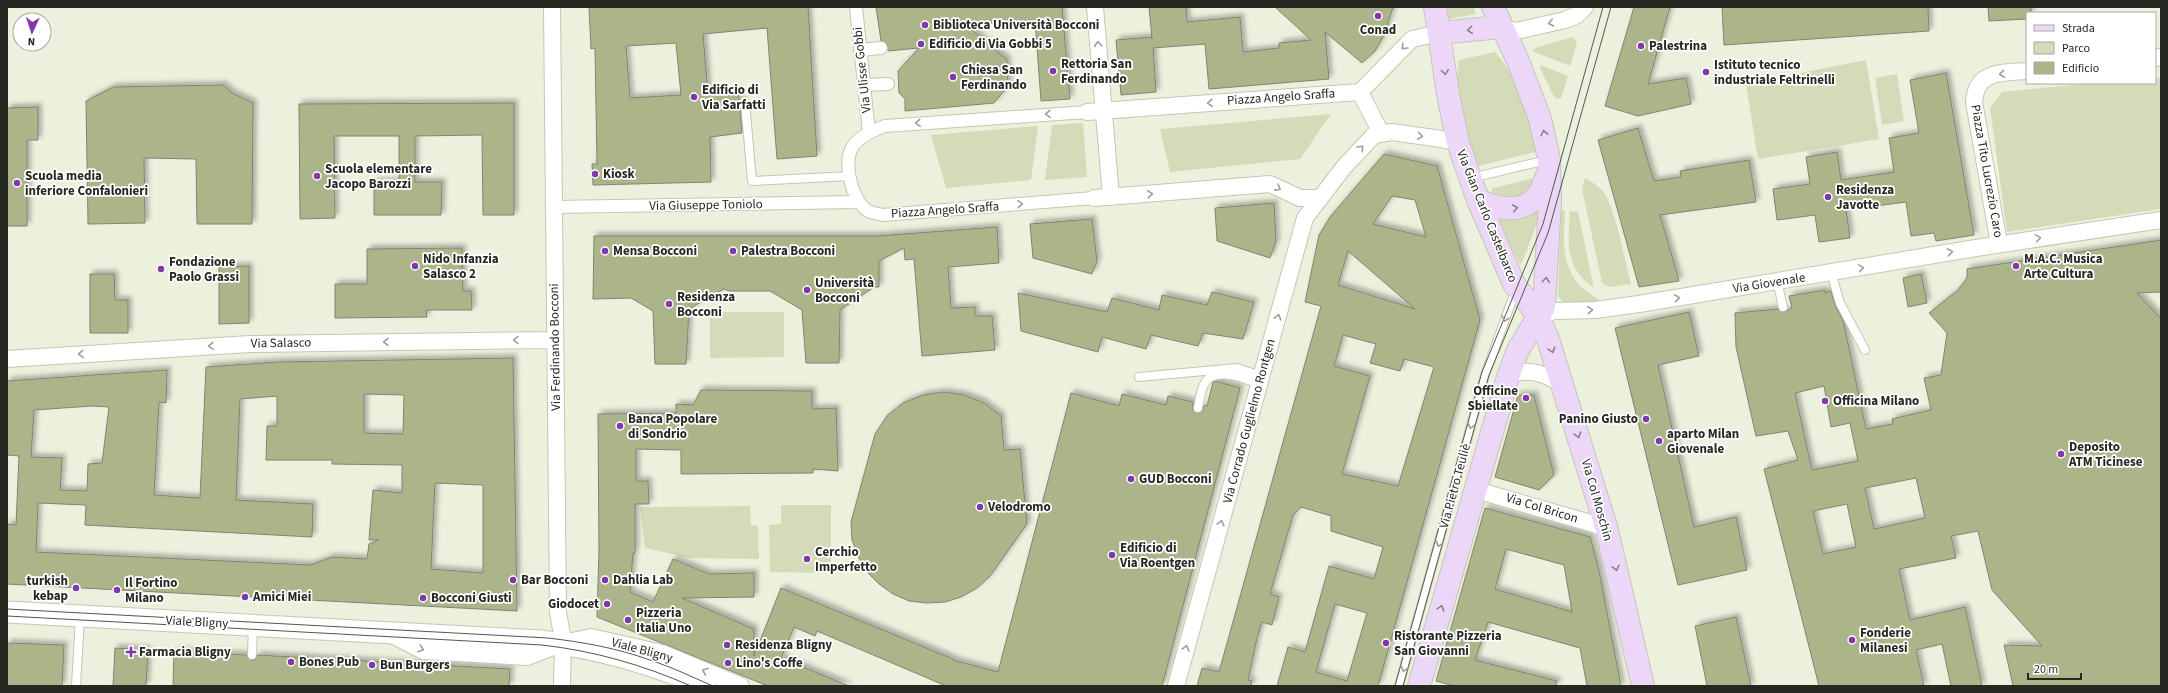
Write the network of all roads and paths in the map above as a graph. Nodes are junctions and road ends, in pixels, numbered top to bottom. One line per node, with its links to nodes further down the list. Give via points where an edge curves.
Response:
1 (552, 7): 29 (street, Via Ferdinando Bocconi)
2 (856, 7): 10 (street, Via Ulisse Gobbi)
3 (1095, 7): 16 (street, one-way to 3)
4 (1435, 7): 8 (main road, Via Gian Carlo Castelbarco)
5 (1493, 7): 7 (main road)
6 (1585, 7): 7 (street, one-way to 7, via 1577,15 1566,20 1516,31)
7 (1501, 27): 8 (main road, one-way to 8); 21 (main road, one-way to 7, via 1540,119)
8 (1439, 33): 14 (street, one-way to 14, via 1412,39); 20 (main road, Via Gian Carlo Castelbarco, one-way to 20)
9 (881, 48): 10 (street)
10 (860, 50): 13 (street, Via Ulisse Gobbi)
11 (2026, 71): 31 (street, Piazza Tito Lucrezio Caro, one-way to 31, via 1987,76 1974,92)
12 (888, 84): 13 (street)
13 (864, 85): 18 (street, Via Ulisse Gobbi)
14 (1360, 92): 16 (street, Piazza Angelo Sraffa, one-way to 16); 19 (street)
15 (745, 101): 22 (lane, via 752,180)
16 (1104, 111): 17 (street, Piazza Angelo Sraffa); 24 (street)
17 (1086, 112): 18 (street, Piazza Angelo Sraffa, one-way to 18, via 895,124)
18 (869, 133): 22 (street, Piazza Angelo Sraffa, via 853,146 849,164)
19 (1381, 133): 20 (street, Via Gian Carlo Castelbarco, one-way to 20, via 1392,132); 26 (street, Via Corrado Guglielmo Rontgen, one-way to 19, via 1374,135)
20 (1458, 143): 23 (main road, Via Gian Carlo Castelbarco)
21 (1549, 165): 23 (lane); 27 (main road, one-way to 21, via 1492,207 1506,209 1518,208 1529,203 1538,195); 36 (main road, one-way to 21, via 1544,307 1546,284)
22 (850, 176): 28 (street, Piazza Angelo Sraffa, via 850,185)
23 (1470, 178): 27 (main road, Via Gian Carlo Castelbarco)
24 (1111, 197): 25 (street, Piazza Angelo Sraffa); 26 (street, Piazza Angelo Sraffa, one-way to 26, via 1270,184 1300,198)
25 (1094, 198): 28 (street, Piazza Angelo Sraffa, one-way to 25, via 869,211 883,215)
26 (1319, 198): 42 (street, Via Corrado Guglielmo Rontgen, one-way to 26, via 1305,218)
27 (1478, 200): 34 (main road, Via Gian Carlo Castelbarco)
28 (859, 202): 29 (street, Via Giuseppe Toniolo)
29 (554, 207): 37 (street, Via Ferdinando Bocconi)
30 (2161, 220): 31 (street, Piazza Tito Lucrezio Caro, one-way to 30)
31 (1999, 244): 32 (street, Via Giovenale, one-way to 31)
32 (1831, 272): 33 (street, Via Giovenale); 38 (lane, via 1840,303)
33 (1777, 281): 35 (lane); 36 (street, Via Giovenale, one-way to 33, via 1554,311 1595,310)
34 (1516, 289): 36 (main road, Via Gian Carlo Castelbarco); 57 (lane, Via Pietro Teuliè, one-way to 57, via 1485,375)
35 (1782, 306)
36 (1539, 317): 41 (main road, Via Pietro Teuliè, via 1518,350); 43 (main road, Via Col Moschin, one-way to 43)
37 (555, 340): 39 (street, Via Salasco, one-way to 39, via 250,344); 50 (street, Via Ferdinando Bocconi, via 558,612)
38 (1866, 350)
39 (7, 359)
40 (1139, 377): 42 (lane, via 1237,368)
41 (1508, 377): 43 (street, via 1519,372 1534,372); 45 (main road, Via Pietro Teuliè)
42 (1260, 380): 44 (lane, via 1234,375 1209,378 1203,387); 56 (street, Via Corrado Guglielmo Rontgen, one-way to 42)
43 (1562, 384): 46 (main road, Via Col Moschin, one-way to 46)
44 (1198, 408)
45 (1476, 490): 46 (street, Via Col Bricon); 58 (main road, Via Pietro Teuliè, one-way to 45)
46 (1607, 530): 59 (main road, Via Col Moschin, one-way to 59)
47 (7, 612): 48 (street, Viale Bligny)
48 (80, 616): 49 (street, Viale Bligny); 52 (lane)
49 (253, 625): 50 (street, Viale Bligny); 51 (lane)
50 (563, 643): 53 (street, Via Ferdinando Bocconi); 54 (street, Viale Bligny, via 621,655 660,667); 55 (street, Viale Bligny, one-way to 50, via 662,653 591,637)
51 (252, 655)
52 (76, 686)
53 (562, 686)
54 (705, 686)
55 (741, 686)
56 (1176, 686)
57 (1399, 686)
58 (1419, 686)
59 (1643, 686)

